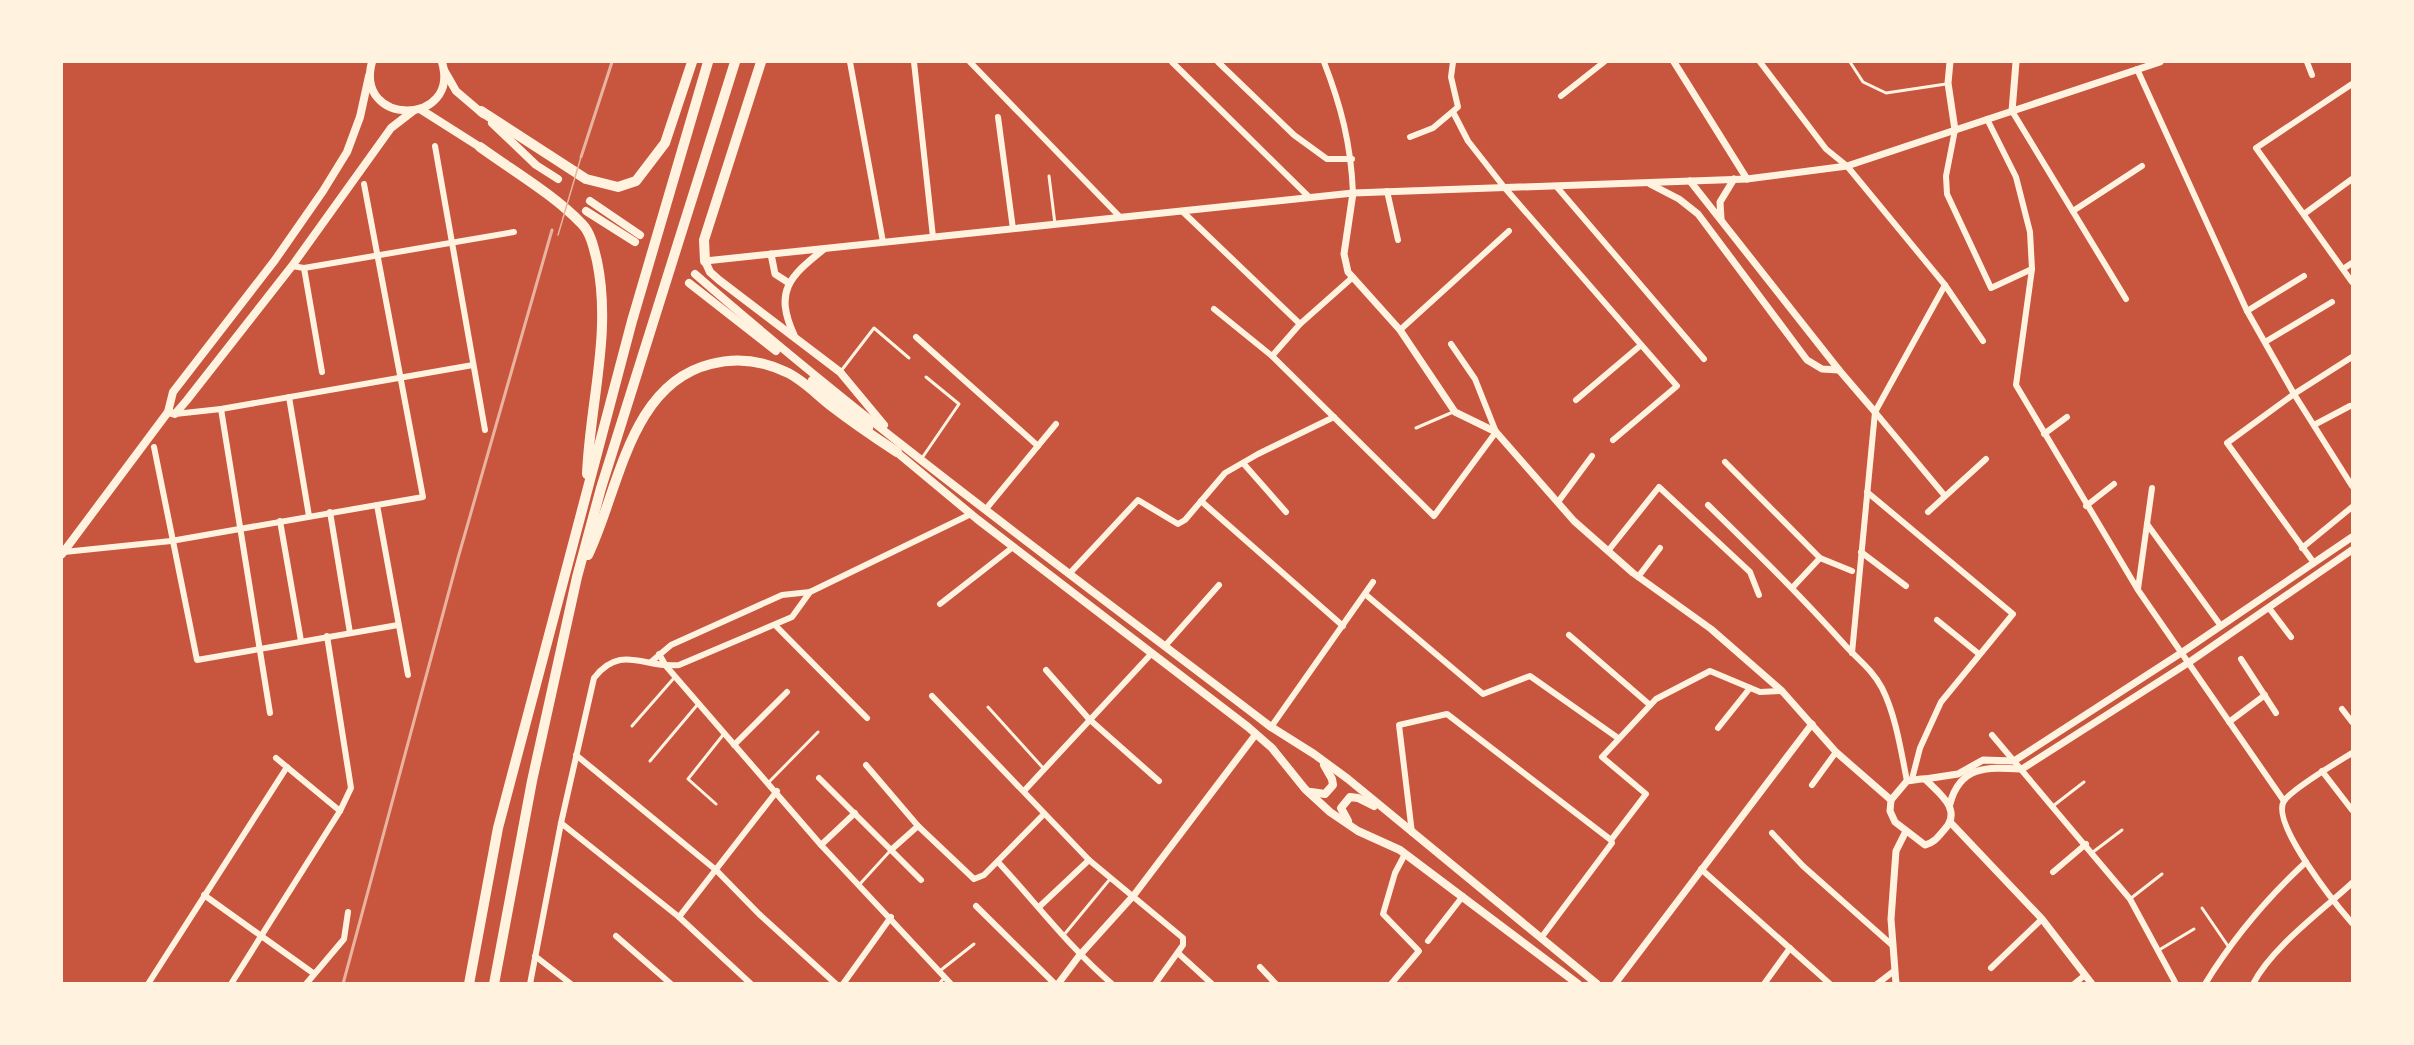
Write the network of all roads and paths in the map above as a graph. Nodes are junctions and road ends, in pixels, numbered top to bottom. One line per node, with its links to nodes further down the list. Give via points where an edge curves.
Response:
1 (372, 62): 24 (main road)
2 (692, 62): 29 (highway, via 665,143 636,181 618,187 586,179)
3 (708, 62): 141 (highway)
4 (735, 62): 171 (highway, via 604,477)
5 (761, 62): 74 (highway, via 704,240)
6 (850, 62): 68 (street)
7 (914, 62): 66 (street)
8 (970, 62): 60 (street)
9 (1172, 62): 54 (street)
10 (1218, 62): 38 (street, via 1294,135 1327,159)
11 (1324, 62): 38 (street, via 1337,96)
12 (1604, 62): 27 (street)
13 (1674, 62): 45 (street)
14 (1760, 62): 39 (street, via 1826,149)
15 (1850, 62): 25 (lane, via 1863,82 1886,93)
16 (1950, 62): 25 (street)
17 (2016, 62): 30 (street)
18 (2160, 62): 22 (street)
19 (2307, 62): 23 (street)
20 (1451, 63): 31 (street, via 1458,107)
21 (443, 66): 28 (main road, via 439,94); 29 (main road, via 456,91)
22 (2137, 69): 30 (street); 90 (street)
23 (2312, 75)
24 (369, 76): 28 (main road, via 372,88 388,107); 73 (main road, via 347,152)
25 (1948, 84): 34 (street)
26 (2352, 84): 59 (street, via 2256,148)
27 (1561, 96)
28 (416, 110): 37 (main road); 76 (main road, via 391,128)
29 (481, 111): 43 (main road, via 537,165)
30 (2012, 111): 33 (street); 58 (street)
31 (1453, 112): 35 (street, via 1433,128); 50 (street, via 1468,141)
32 (998, 117): 63 (street)
33 (1987, 119): 34 (street); 78 (street, via 2016,177 2030,232)
34 (1955, 130): 39 (street); 78 (street, via 1946,176 1947,194 1991,288)
35 (1410, 137)
36 (435, 146): 69 (street)
37 (480, 147): 53 (main road); 141 (highway, via 584,225 593,246 603,307 602,354 589,434)
38 (1352, 159): 52 (street)
39 (1847, 166): 45 (street); 86 (street)
40 (2142, 166): 58 (street)
41 (1049, 176): 62 (lane)
42 (2352, 178): 59 (street)
43 (558, 179)
44 (1734, 179): 45 (street); 46 (street); 61 (street, via 1720,202)
45 (1747, 179)
46 (1690, 181): 47 (street); 61 (street)
47 (1648, 183): 49 (street); 104 (street, via 1698,214 1807,360 1822,369)
48 (364, 184): 72 (street)
49 (1556, 186): 50 (street); 102 (street)
50 (1504, 187): 51 (street); 98 (street)
51 (1387, 191): 52 (street); 67 (street)
52 (1353, 192): 54 (street); 82 (street, via 1344,254)
53 (554, 193)
54 (1309, 197): 57 (street)
55 (590, 201): 56 (main road, via 638,238)
56 (586, 211)
57 (1182, 211): 60 (street); 91 (street)
58 (2073, 212): 87 (street)
59 (2304, 214): 79 (street)
60 (1120, 217): 62 (street)
61 (1722, 222): 104 (street)
62 (1055, 224): 63 (street)
63 (1012, 228): 66 (street)
64 (1509, 231): 92 (street)
65 (514, 232): 69 (street)
66 (933, 237): 68 (street)
67 (1398, 240)
68 (883, 242): 70 (street)
69 (451, 243): 72 (street); 103 (street)
70 (824, 249): 71 (street); 85 (street, via 802,266)
71 (771, 254): 74 (street); 85 (street, via 775,274)
72 (377, 256): 77 (street); 108 (street)
73 (275, 260): 76 (main road); 116 (main road, via 173,392)
74 (705, 261): 93 (main road, via 719,280)
75 (2352, 263): 79 (street)
76 (292, 266): 77 (street); 116 (main road)
77 (304, 267): 105 (street)
78 (2032, 269): 124 (street, via 2016,385)
79 (2343, 269): 83 (street)
80 (695, 274): 125 (main road, via 789,356)
81 (2304, 276): 90 (street)
82 (1353, 277): 91 (street); 92 (street)
83 (2352, 282)
84 (689, 283): 129 (main road)
85 (789, 283): 93 (street, via 784,313)
86 (1946, 285): 95 (street); 115 (street)
87 (2126, 299)
88 (2332, 302): 96 (street)
89 (1214, 309): 99 (street)
90 (2247, 311): 96 (street)
91 (1300, 324): 99 (street)
92 (1400, 330): 114 (street)
93 (794, 336): 106 (main road)
94 (916, 337): 127 (street)
95 (1983, 341)
96 (2265, 342): 109 (street)
97 (1451, 344): 123 (street, via 1474,379)
98 (1641, 345): 111 (street); 126 (street, via 1677,386)
99 (1272, 356): 117 (street)
100 (2352, 357): 109 (street)
101 (909, 358): 106 (lane, via 874,328)
102 (1704, 359)
103 (473, 365): 108 (street); 122 (street)
104 (1839, 370): 115 (street)
105 (322, 372)
106 (840, 372): 125 (main road)
107 (926, 377): 131 (lane, via 959,404)
108 (400, 378): 110 (street); 145 (street, via 423,497)
109 (2294, 394): 120 (street); 162 (street, via 2227,443)
110 (290, 397): 113 (street); 154 (street)
111 (1576, 400)
112 (2350, 406): 120 (street)
113 (221, 410): 116 (street); 157 (street)
114 (1455, 412): 121 (lane); 123 (street)
115 (1875, 412): 140 (street); 142 (street)
116 (171, 413): 166 (main road)
117 (1334, 417): 123 (street, via 1434,516); 134 (street)
118 (2067, 417): 124 (street)
119 (1056, 424): 127 (street)
120 (2314, 425): 136 (street)
121 (1416, 428)
122 (485, 430)
123 (1496, 432): 144 (street)
124 (2044, 434): 147 (street)
125 (892, 435): 131 (main road)
126 (1613, 440)
127 (1038, 446): 149 (street)
128 (154, 447): 159 (street)
129 (897, 452): 153 (main road); 171 (highway, via 788,373 745,359 705,365 677,379 654,400 638,427)
130 (1592, 456): 144 (street)
131 (921, 459): 149 (main road)
132 (1986, 459): 142 (street)
133 (1725, 462): 167 (street)
134 (1243, 463): 143 (street, via 1225,473); 150 (street)
135 (2352, 472): 136 (street)
136 (2346, 476): 138 (street)
137 (2114, 484): 147 (street)
138 (2352, 486)
139 (2152, 488): 156 (street)
140 (1867, 492): 165 (street); 199 (street, via 2013,614)
141 (585, 496): 326 (highway, via 498,828)
142 (1944, 496): 151 (street)
143 (1201, 501): 170 (street, via 1178,524 1138,500); 186 (street)
144 (1558, 502): 164 (street)
145 (377, 505): 152 (street); 184 (street)
146 (1708, 505): 176 (street)
147 (2086, 506): 177 (street)
148 (2352, 507): 162 (street)
149 (986, 508): 170 (main road)
150 (1286, 512)
151 (1928, 512)
152 (330, 513): 154 (street); 188 (street)
153 (971, 514): 160 (main road); 178 (street)
154 (309, 516): 155 (street)
155 (280, 521): 157 (street); 192 (street)
156 (2146, 524): 177 (street); 187 (street)
157 (238, 528): 159 (street); 194 (street)
158 (2352, 537): 168 (street)
159 (171, 541): 166 (street); 194 (street, via 197,660)
160 (1013, 546): 181 (street); 195 (main road)
161 (1660, 548): 172 (street)
162 (2302, 548): 168 (street)
163 (2352, 550): 182 (street)
164 (1608, 551): 172 (street); 180 (street, via 1659,487 1750,572)
165 (1862, 552): 175 (street); 196 (street)
166 (62, 554)
167 (1820, 558): 169 (street); 176 (street)
168 (2314, 563): 187 (street)
169 (1852, 571)
170 (1070, 573): 193 (main road)
171 (578, 577): 327 (highway, via 532,781)
172 (1638, 577): 208 (street, via 1711,629)
173 (1373, 582): 179 (street)
174 (1220, 585): 193 (street)
175 (1906, 586)
176 (1793, 587): 196 (street)
177 (2138, 590): 197 (street)
178 (810, 592): 185 (street, via 792,617); 198 (street, via 782,595)
179 (1365, 594): 186 (street); 230 (street, via 1483,694 1530,676)
180 (1759, 595)
181 (940, 604)
182 (2269, 608): 191 (street); 202 (street)
183 (1936, 620): 199 (street)
184 (398, 625): 188 (street); 205 (street)
185 (775, 625): 203 (street, via 679,665); 218 (street)
186 (1343, 626): 224 (street)
187 (2221, 626): 197 (street)
188 (350, 633): 190 (street)
189 (1569, 635): 213 (street)
190 (327, 636): 192 (street); 260 (street, via 351,788)
191 (2290, 637)
192 (301, 641): 194 (street)
193 (1165, 646): 224 (main road)
194 (259, 649): 216 (street)
195 (1152, 653): 219 (street); 227 (main road)
196 (1852, 653): 246 (street, via 1871,670 1883,691)
197 (2181, 653): 202 (street); 237 (street)
198 (659, 654): 201 (street); 203 (street)
199 (1979, 654): 246 (street, via 1941,702)
200 (2241, 659): 210 (street)
201 (651, 662): 203 (street); 235 (street, via 623,659 601,668 594,678)
202 (2188, 663): 220 (street); 242 (street)
203 (666, 666): 206 (street)
204 (1046, 670): 219 (street)
205 (408, 675)
206 (675, 676): 212 (street); 223 (lane)
207 (1750, 688): 208 (street, via 1760,692); 213 (street, via 1710,671); 225 (street)
208 (1782, 691): 222 (street)
209 (787, 692): 231 (street)
210 (2265, 695): 217 (street); 220 (street)
211 (932, 696): 253 (street)
212 (698, 704): 228 (street); 238 (lane)
213 (1650, 705): 230 (street)
214 (988, 707): 241 (lane)
215 (2342, 709): 221 (street)
216 (270, 713)
217 (2276, 713)
218 (867, 718)
219 (1089, 719): 241 (street); 247 (street)
220 (2229, 722): 255 (street)
221 (2352, 722)
222 (1812, 724): 232 (street); 282 (street)
223 (632, 726)
224 (1272, 727): 234 (main road)
225 (1718, 728)
226 (818, 732): 248 (lane)
227 (1256, 734): 251 (main road); 290 (street)
228 (723, 735): 231 (street); 256 (lane, via 688,779)
229 (1992, 735): 237 (street)
230 (1618, 738): 272 (street, via 1602,757 1646,794)
231 (734, 745): 248 (street)
232 (1836, 752): 250 (street); 254 (street)
233 (2352, 753): 243 (street)
234 (1314, 754): 251 (main road, via 1328,771 1333,785 1322,795); 261 (main road)
235 (576, 755): 264 (street); 281 (street)
236 (276, 758): 240 (street)
237 (2014, 760): 242 (street); 245 (street, via 1983,760 1958,774)
238 (650, 761)
239 (866, 765): 266 (street)
240 (287, 767): 260 (street); 289 (street)
241 (1044, 769): 253 (street)
242 (2022, 769): 257 (street, via 1978,770 1954,789); 258 (street)
243 (2322, 771): 255 (street); 259 (street)
244 (819, 778): 262 (street)
245 (1925, 779): 246 (street); 257 (street)
246 (1910, 780): 254 (street)
247 (1159, 781)
248 (768, 782): 252 (street)
249 (2084, 782): 258 (lane)
250 (1812, 785)
251 (1305, 789): 268 (main road)
252 (777, 791): 274 (street); 281 (street)
253 (1024, 791): 263 (street)
254 (1891, 800): 269 (street, via 1891,817)
255 (2284, 801): 280 (street, via 2284,821)
256 (716, 804)
257 (1950, 804): 265 (street)
258 (2053, 806): 273 (street)
259 (2352, 810)
260 (340, 811): 303 (street)
261 (1384, 812): 268 (main road, via 1354,796 1345,801 1342,815); 270 (main road)
262 (855, 813): 274 (street); 275 (street)
263 (1044, 814): 278 (street); 279 (street)
264 (561, 823): 298 (street); 314 (street)
265 (1951, 823): 269 (street, via 1935,841 1925,845); 300 (street)
266 (918, 826): 275 (street); 279 (street, via 974,879 984,876)
267 (2122, 830): 276 (lane)
268 (1358, 831): 277 (main road)
269 (1906, 831): 309 (street, via 1896,851)
270 (1412, 832): 272 (street, via 1399,725 1447,714); 306 (main road)
271 (1772, 833): 309 (street)
272 (1611, 840): 306 (street)
273 (2086, 844): 276 (street); 283 (street)
274 (821, 845): 288 (street)
275 (891, 850): 286 (street); 288 (lane)
276 (2093, 852): 292 (street)
277 (1405, 854): 291 (main road); 341 (street, via 1383,914 1419,951)
278 (1089, 860): 285 (street); 295 (street)
279 (998, 862): 295 (street)
280 (2306, 862): 293 (street); 310 (street, via 2252,915)
281 (716, 870): 298 (street); 332 (street)
282 (1701, 870): 311 (street); 344 (street)
283 (2053, 872)
284 (2162, 874): 292 (lane)
285 (1110, 879): 290 (street); 305 (lane)
286 (921, 880)
287 (2352, 883): 293 (street)
288 (859, 885): 299 (street)
289 (204, 895): 303 (street); 323 (street)
290 (1134, 895): 313 (street, via 1183,938); 315 (street)
291 (1463, 896): 307 (street); 342 (main road)
292 (2130, 899): 312 (street)
293 (2333, 901): 301 (street); 353 (street, via 2259,972)
294 (976, 906): 336 (street)
295 (1039, 907): 305 (street)
296 (2202, 908): 310 (lane)
297 (348, 912): 320 (street, via 344,939)
298 (679, 917): 331 (street)
299 (891, 917): 318 (street); 333 (street)
300 (2042, 919): 317 (street); 321 (street)
301 (2352, 923)
302 (2194, 929): 312 (lane)
303 (261, 936): 320 (street); 324 (street)
304 (616, 936): 330 (street)
305 (1063, 936): 315 (street)
306 (1541, 938): 343 (main road)
307 (1428, 941)
308 (974, 944): 318 (lane)
309 (1892, 945): 319 (street)
310 (2228, 946): 352 (street)
311 (1790, 948): 345 (street); 346 (street)
312 (2158, 951): 351 (street)
313 (1178, 953): 338 (street); 339 (street)
314 (535, 956): 328 (street); 329 (street)
315 (1079, 956): 336 (street); 337 (street)
316 (1260, 967): 340 (street)
317 (1991, 969)
318 (940, 971): 322 (street)
319 (1894, 971): 347 (street); 348 (street)
320 (313, 973): 325 (street)
321 (2085, 975): 349 (street); 350 (street)
322 (945, 977): 334 (lane); 335 (street)
323 (148, 984)
324 (231, 984)
325 (306, 984)
326 (469, 984)
327 (494, 984)
328 (530, 984)
329 (570, 984)
330 (671, 984)
331 (751, 984)
332 (836, 984)
333 (843, 984)
334 (939, 984)
335 (951, 984)
336 (1057, 984)
337 (1112, 984)
338 (1155, 984)
339 (1212, 984)
340 (1276, 984)
341 (1391, 984)
342 (1578, 984)
343 (1597, 984)
344 (1615, 984)
345 (1764, 984)
346 (1830, 984)
347 (1876, 984)
348 (1896, 984)
349 (2074, 984)
350 (2092, 984)
351 (2175, 984)
352 (2205, 984)
353 (2253, 984)

